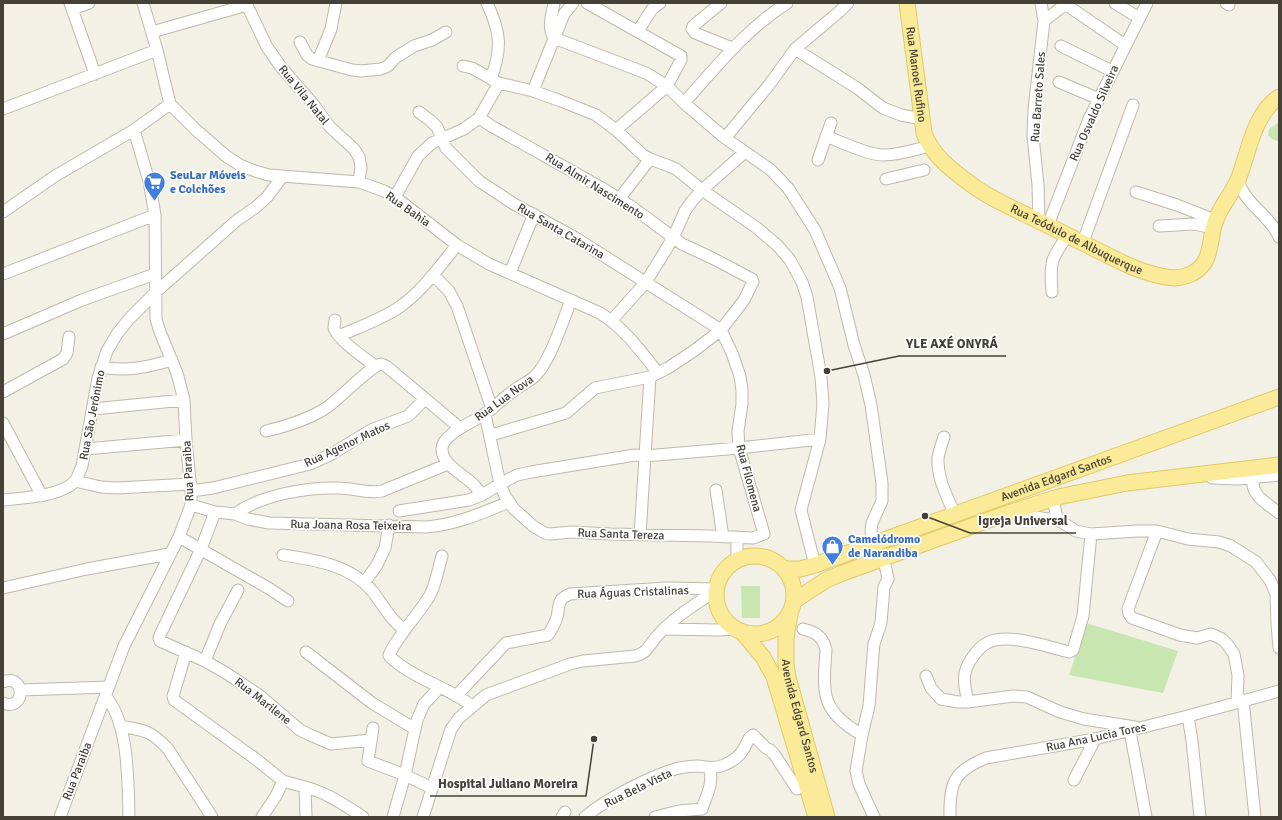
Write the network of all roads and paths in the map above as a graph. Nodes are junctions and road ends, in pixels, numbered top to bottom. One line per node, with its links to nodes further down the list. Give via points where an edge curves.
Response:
1 (88, 3): 18 (street)
2 (143, 3): 22 (street)
3 (336, 3): 31 (street, via 331,29)
4 (487, 3): 35 (street, via 498,31)
5 (554, 3): 24 (street, via 550,31)
6 (573, 3): 24 (street, via 564,14)
7 (587, 3): 21 (street)
8 (660, 3): 21 (street, via 652,9)
9 (721, 3): 28 (street, via 692,29 695,33)
10 (787, 3): 28 (street, via 762,20)
11 (848, 3): 29 (street)
12 (907, 3): 47 (main road, Rua Manoel Rufino)
13 (1041, 3): 20 (street, Rua Barreto Sales)
14 (1115, 3): 19 (street)
15 (1147, 3): 19 (street, Rua Osvaldo Silveira)
16 (247, 4): 22 (street); 62 (street, Rua Vila Natal, via 267,48 281,68 330,127 354,149 361,167)
17 (1066, 4): 20 (street); 26 (street)
18 (71, 6): 34 (street)
19 (1139, 18): 26 (street, Rua Osvaldo Silveira)
20 (1044, 21): 70 (street, Rua Barreto Sales, via 1033,136)
21 (638, 31): 37 (street, via 680,54 682,58)
22 (152, 32): 30 (street)
23 (446, 32): 31 (street, via 414,46 385,68 361,71)
24 (554, 38): 37 (street, via 646,73); 38 (street)
25 (300, 42): 31 (street, via 307,55)
26 (1125, 45): 33 (street, Rua Osvaldo Silveira)
27 (1061, 46): 33 (street)
28 (732, 48): 41 (street)
29 (796, 49): 47 (street, via 883,108); 53 (street)
30 (157, 50): 34 (street); 42 (street)
31 (318, 61)
32 (463, 66): 35 (street, via 472,68)
33 (1112, 71): 40 (street, Rua Osvaldo Silveira)
34 (95, 74): 44 (street)
35 (495, 81): 38 (street); 46 (street)
36 (1059, 82): 40 (street)
37 (667, 86): 41 (street); 50 (street)
38 (534, 91): 50 (street, via 588,111)
39 (1279, 96): 61 (main road, Rua Teódulo de Albuquerque, via 1260,119)
40 (1099, 99): 70 (street, Rua Osvaldo Silveira)
41 (684, 103): 53 (street)
42 (170, 104): 49 (street); 59 (street, Rua Bahia, via 226,156 255,171)
43 (1133, 105): 76 (street)
44 (3, 109)
45 (419, 112): 52 (street, Rua Santa Catarina, via 437,127)
46 (479, 118): 52 (street, via 464,129); 66 (street, Rua Almir Nascimento)
47 (922, 119): 54 (main road, Rua Manoel Rufino)
48 (830, 123): 51 (street)
49 (134, 130): 67 (street, via 55,176); 69 (street, Rua Paraiba, via 149,182)
50 (616, 130): 56 (street)
51 (826, 136): 54 (street, via 882,155); 57 (street)
52 (442, 138): 65 (street, via 418,156); 68 (street, Rua Santa Catarina, via 446,148 479,181)
53 (725, 138): 55 (street)
54 (929, 146): 70 (main road, Rua Teódulo de Albuquerque, via 948,166 973,186)
55 (745, 152): 63 (street); 142 (street, via 771,170 788,188 815,230 840,288 871,405 882,484 882,501 872,524)
56 (650, 159): 63 (street, via 676,169); 66 (street)
57 (818, 160)
58 (924, 170): 60 (street)
59 (282, 177): 62 (street, Rua Bahia); 83 (street, Rua São Jerônimo, via 267,197)
60 (886, 179)
61 (1238, 180): 71 (main road, Rua Teódulo de Albuquerque); 74 (street, via 1243,194)
62 (359, 182): 65 (street, Rua Bahia)
63 (702, 190): 75 (street, via 685,211); 107 (street, via 768,237 790,260 802,282 821,377 823,402)
64 (1136, 192): 71 (street, via 1177,205)
65 (395, 197): 77 (street, Rua Bahia)
66 (619, 199): 75 (street, Rua Almir Nascimento)
67 (3, 212)
68 (534, 214): 78 (street); 82 (street, Rua Santa Catarina)
69 (155, 215): 79 (street); 80 (street, Rua Paraiba)
70 (1043, 223): 73 (main road, Rua Teódulo de Albuquerque)
71 (1214, 224): 72 (street); 76 (main road, Rua Teódulo de Albuquerque, via 1207,258 1194,272 1175,278 1144,271)
72 (1159, 226)
73 (1068, 236): 76 (main road, Rua Teódulo de Albuquerque); 84 (street, via 1052,262)
74 (1279, 237)
75 (673, 238): 82 (street); 88 (street, Rua Almir Nascimento, via 691,250 752,279 753,282 744,300)
76 (1082, 242)
77 (457, 245): 78 (street, Rua Bahia); 81 (street)
78 (510, 273): 85 (street, Rua Bahia)
79 (3, 274)
80 (155, 274): 83 (street, Rua Paraiba); 89 (street, via 82,300)
81 (432, 275): 90 (street, via 414,296 400,307); 101 (street, Rua Santa Tereza, via 449,292 457,306)
82 (646, 282): 87 (street); 88 (street, Rua Santa Catarina)
83 (156, 292): 92 (street, Rua Paraiba, via 156,319); 94 (street, Rua São Jerônimo, via 116,334)
84 (1052, 292)
85 (572, 300): 87 (street, Rua Bahia); 101 (street, Rua Lua Nova, via 548,357 538,373)
86 (335, 320): 90 (street, via 334,327)
87 (612, 320): 95 (street, Rua Bahia, via 632,341)
88 (720, 330): 95 (street, via 680,361); 109 (street, Rua Filomena, via 740,376 742,404 738,431)
89 (3, 334)
90 (339, 336): 93 (street, via 351,348)
91 (69, 337): 96 (street, via 67,353 63,359)
92 (172, 360): 94 (street, via 127,370); 99 (street, Rua Paraiba)
93 (376, 365): 98 (street, via 386,366); 104 (street, via 326,408 306,419)
94 (101, 368): 100 (street, Rua São Jerônimo)
95 (654, 375): 105 (street, via 595,388 566,413); 111 (street)
96 (3, 392)
97 (1279, 397): 132 (main road, Avenida Edgard Santos)
98 (426, 398): 103 (street); 119 (street, Rua Agenor Matos, via 408,416 371,430 310,464 212,488)
99 (184, 400): 100 (street); 108 (street, Rua Paraiba)
100 (93, 409): 110 (street, Rua São Jerônimo)
101 (489, 411): 103 (street, Rua Lua Nova); 105 (street, Rua Santa Tereza)
102 (3, 424): 122 (street)
103 (460, 428): 112 (street, Rua Lua Nova, via 443,442 443,454)
104 (266, 431)
105 (491, 435): 118 (street, Rua Santa Tereza)
106 (944, 437): 132 (street, via 938,458 940,477)
107 (820, 438): 109 (street); 149 (street, via 801,510)
108 (186, 440): 110 (street); 119 (street, Rua Paraiba)
109 (739, 448): 111 (street); 136 (street, Rua Filomena)
110 (85, 449): 117 (street, Rua São Jerônimo, via 82,466)
111 (645, 456): 118 (street, via 531,472 517,475); 138 (street)
112 (448, 464): 121 (street); 131 (street, via 382,491 338,488 288,493 256,502)
113 (1279, 465): 114 (main road, Avenida Edgard Santos)
114 (1201, 474): 116 (street, Avenida Edgard Santos, via 1217,479); 123 (main road, Avenida Edgard Santos, via 1127,483)
115 (1279, 475): 116 (street, Avenida Edgard Santos)
116 (1254, 477): 130 (street, via 1254,490)
117 (75, 481): 119 (street, Rua Agenor Matos, via 116,488); 122 (street)
118 (500, 484): 121 (street); 125 (street, Rua Santa Tereza)
119 (191, 488): 126 (street, Rua Paraiba)
120 (716, 490): 139 (street)
121 (482, 495): 127 (street, via 460,502)
122 (42, 496): 124 (street)
123 (1058, 497): 129 (main road, Avenida Edgard Santos); 133 (street, via 1054,509)
124 (3, 500)
125 (509, 502): 134 (street, Rua Joana Rosa Teixeira, via 440,526); 138 (street, Rua Santa Tereza, via 533,526 545,533)
126 (190, 506): 128 (street, Rua Joana Rosa Teixeira); 140 (street, Rua Paraiba)
127 (399, 511)
128 (215, 512): 131 (street, Rua Joana Rosa Teixeira); 143 (street)
129 (1008, 512): 133 (street); 147 (main road, Avenida Edgard Santos)
130 (1279, 513)
131 (235, 514): 134 (street, Rua Joana Rosa Teixeira, via 248,519 286,524)
132 (955, 515): 142 (main road, Avenida Edgard Santos)
133 (1060, 521): 137 (street, via 1076,531)
134 (389, 525): 151 (street, via 385,548 377,565)
135 (1157, 531): 137 (street); 162 (street, via 1188,539 1226,543 1256,562 1270,580 1276,594); 175 (street, via 1128,609 1129,614 1132,618 1180,635 1197,638 1211,634 1222,639 1234,654)
136 (764, 534): 141 (street, Rua Santa Tereza, via 753,538)
137 (1091, 534): 176 (street, via 1083,616 1073,650 1069,652 1009,639 988,642 975,654 964,672)
138 (640, 535): 139 (street, Rua Santa Tereza)
139 (723, 536): 141 (street, Rua Santa Tereza)
140 (179, 537): 143 (street); 144 (street, Rua Paraiba)
141 (738, 537): 148 (street)
142 (872, 545): 149 (main road, Avenida Edgard Santos)
143 (201, 549): 156 (street); 163 (street, Rua Marilene, via 161,633 162,643)
144 (169, 554): 152 (street); 173 (street, Rua Paraiba, via 127,640)
145 (283, 555): 151 (street, via 321,561)
146 (442, 556): 160 (street, via 431,593)
147 (883, 559): 155 (main road, Avenida Edgard Santos, via 826,580); 184 (street, via 888,579 884,587 882,624 874,644 869,706)
148 (737, 561): 150 (main road, via 760,556); 154 (main road, via 727,568)
149 (815, 565): 150 (main road, Avenida Edgard Santos)
150 (793, 569): 155 (main road, via 798,574 797,580 801,586); 157 (main road)
151 (364, 582): 160 (street, via 391,619)
152 (3, 588)
153 (238, 590): 167 (street)
154 (716, 590): 159 (street); 161 (main road, via 717,606 724,619); 174 (street, Rua Águas Cristalinas, via 667,588 570,594 558,603 554,627 548,635 506,643)
155 (809, 591): 157 (main road, Avenida Edgard Santos)
156 (288, 601)
157 (792, 607): 161 (main road, via 782,624 770,632 756,635); 166 (main road, Avenida Edgard Santos, via 786,638)
158 (803, 628): 184 (street, via 816,633 825,643 824,692 830,709 849,728)
159 (664, 629): 161 (street); 178 (street, via 641,654 570,664 486,695)
160 (405, 630): 170 (street, via 389,657)
161 (738, 631): 165 (main road, Avenida Edgard Santos)
162 (1279, 648)
163 (186, 652): 167 (street, Rua Marilene); 190 (street, via 173,696 177,702)
164 (306, 652): 182 (street, via 372,703)
165 (763, 657): 166 (main road, via 768,651 778,650); 205 (main road, Avenida Edgard Santos, via 779,691)
166 (786, 657): 206 (main road, Avenida Edgard Santos, via 788,677)
167 (205, 661): 186 (street, Rua Marilene, via 259,695 300,730 310,735 330,744)
168 (926, 676): 176 (street, via 931,688 941,699)
169 (3, 682): 171 (street, via 14,682)
170 (439, 688): 174 (street); 182 (street, via 424,704)
171 (21, 690): 173 (street); 177 (street, via 16,702)
172 (1279, 691): 175 (street, Rua Ana Lucia Tores)
173 (107, 692): 180 (street); 195 (street, Rua Paraiba)
174 (456, 696): 178 (street)
175 (1240, 701): 179 (street, Rua Ana Lucia Tores); 211 (street)
176 (968, 702): 183 (street, via 1013,696 1027,698 1060,712)
177 (3, 703)
178 (472, 706): 192 (street, via 451,729)
179 (1188, 716): 183 (street, Rua Ana Lucia Tores); 210 (street)
180 (120, 726): 196 (street, via 125,750); 197 (street, via 142,729 160,740)
181 (373, 728): 186 (street)
182 (415, 728): 188 (street)
183 (1135, 730): 185 (street, Rua Ana Lucia Tores); 209 (street)
184 (862, 735): 207 (street, via 856,771)
185 (1095, 739): 189 (street); 208 (street, Rua Ana Lucia Tores, via 986,758 970,764 959,774 952,787)
186 (371, 740): 188 (street, via 368,761)
187 (710, 768): 193 (street, Rua Bela Vista, via 734,760 752,735 774,754); 194 (street, via 712,778); 203 (street, Rua Bela Vista, via 680,768 662,774 625,792)
188 (405, 775): 192 (street); 201 (street)
189 (1074, 780)
190 (283, 781): 191 (street); 198 (street)
191 (305, 787): 199 (street); 200 (street)
192 (432, 788): 202 (street)
193 (798, 789)
194 (705, 813): 204 (street, via 679,811)
195 (60, 817)
196 (129, 817)
197 (212, 817)
198 (262, 817)
199 (306, 817)
200 (363, 817)
201 (393, 817)
202 (423, 817)
203 (585, 817)
204 (655, 817)
205 (816, 817)
206 (828, 817)
207 (874, 817)
208 (950, 817)
209 (1146, 817)
210 (1200, 817)
211 (1255, 817)

